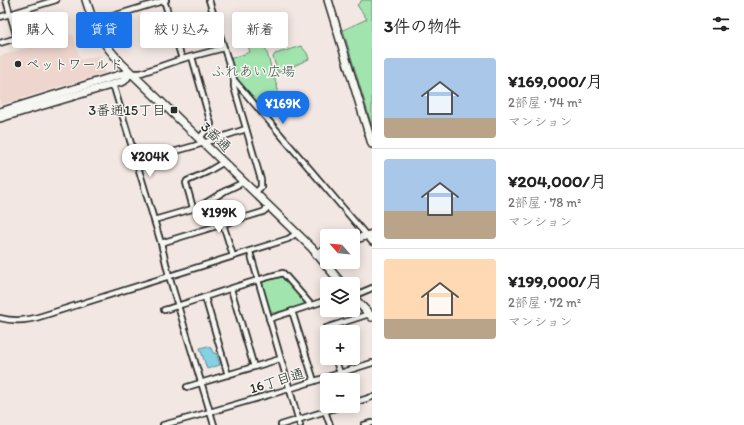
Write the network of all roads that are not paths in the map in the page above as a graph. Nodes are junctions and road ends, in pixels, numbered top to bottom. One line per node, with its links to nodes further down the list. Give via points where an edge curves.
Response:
1 (6, 0): 10 (street)
2 (56, 0): 10 (street)
3 (86, 0): 7 (main road, 3番通)
4 (165, 0): 8 (street); 18 (street)
5 (209, 0): 9 (street)
6 (328, 0): 26 (main road)
7 (90, 12)
8 (126, 12)
9 (213, 12)
10 (10, 14): 11 (street); 12 (street)
11 (0, 17)
12 (12, 21)
13 (12, 39): 14 (street)
14 (0, 43)
15 (108, 48): 19 (main road, 3番通)
16 (224, 48): 17 (street); 20 (street)
17 (192, 57): 18 (street); 25 (street, via 211,124)
18 (182, 60): 19 (street, via 141,73)
19 (130, 73): 21 (main road, via 124,81); 22 (main road); 25 (main road, 3番通)
20 (234, 80): 24 (street); 36 (street)
21 (113, 84): 23 (main road); 27 (street)
22 (0, 112)
23 (0, 118)
24 (246, 129): 25 (street); 30 (street, via 261,180 261,187)
25 (201, 140): 27 (street); 28 (main road, 3番通)
26 (372, 144)
27 (137, 162): 33 (street)
28 (224, 162): 29 (main road, 3番通); 32 (street, via 187,181)
29 (244, 182): 30 (main road, 3番通); 32 (street)
30 (255, 193): 31 (main road, 3番通)
31 (269, 207): 34 (street, via 262,212); 35 (main road, 3番通)
32 (193, 208): 33 (street)
33 (154, 220): 38 (street)
34 (223, 224): 38 (street); 42 (street)
35 (297, 233): 39 (street, via 288,240); 41 (main road, 3番通)
36 (369, 234): 37 (street)
37 (372, 242)
38 (161, 243): 43 (street)
39 (250, 252): 42 (street); 45 (street)
40 (320, 252): 41 (main road)
41 (316, 254): 44 (main road, 3番通)
42 (233, 256): 43 (street)
43 (169, 276): 52 (street); 57 (street, via 31,320)
44 (336, 277)
45 (257, 280): 47 (street); 53 (street, via 283,273); 58 (street)
46 (372, 288): 48 (street)
47 (231, 289): 49 (street); 63 (street)
48 (360, 293)
49 (205, 297): 52 (street); 65 (street)
50 (320, 302): 53 (street)
51 (360, 304): 56 (main road)
52 (178, 305): 54 (street); 68 (street)
53 (312, 305): 55 (street)
54 (164, 310)
55 (292, 312): 58 (street); 67 (street)
56 (370, 316): 59 (street)
57 (0, 318)
58 (269, 319): 60 (street)
59 (337, 325)
60 (280, 359): 63 (street); 70 (street)
61 (372, 363): 64 (street, 16丁目通)
62 (338, 365): 64 (street)
63 (254, 367): 65 (street)
64 (340, 373)
65 (228, 375): 68 (street)
66 (320, 379): 67 (street, 16丁目通)
67 (314, 381): 70 (street, 16丁目通)
68 (202, 383): 69 (street); 73 (street)
69 (187, 387)
70 (289, 389): 73 (street, 16丁目通); 76 (street)
71 (372, 397): 72 (street)
72 (360, 401)
73 (210, 412): 78 (street, 16丁目通); 79 (street)
74 (320, 413): 76 (street)
75 (326, 413): 82 (street)
76 (299, 420): 80 (street); 81 (street)
77 (372, 423): 83 (street)
78 (163, 425)
79 (214, 425)
80 (280, 425)
81 (300, 425)
82 (330, 425)
83 (364, 425)

